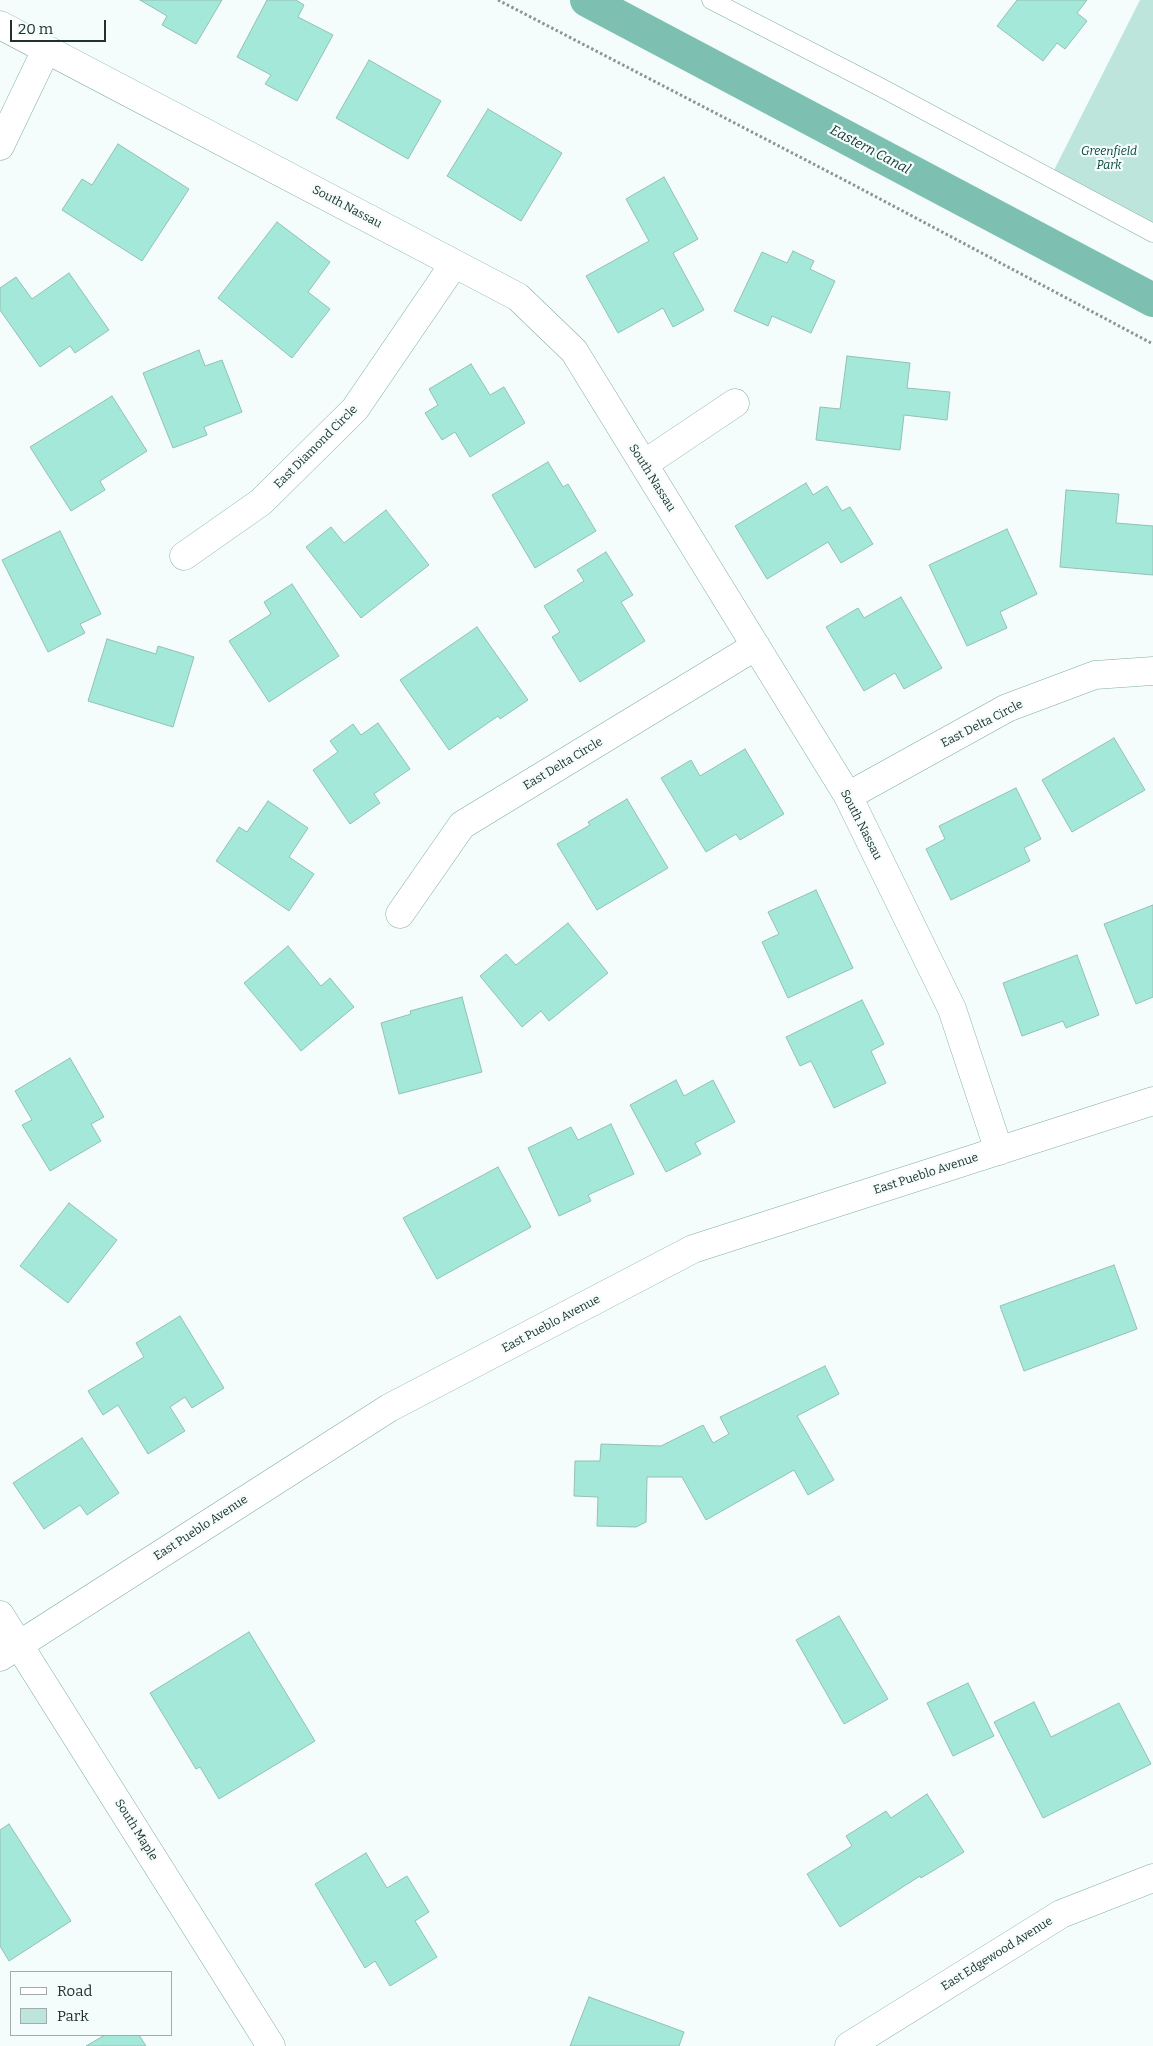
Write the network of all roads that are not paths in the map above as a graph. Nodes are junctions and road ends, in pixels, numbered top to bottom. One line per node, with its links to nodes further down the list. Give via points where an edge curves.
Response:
1 (712, 0): 5 (lane)
2 (0, 25): 3 (street, South Nassau)
3 (46, 50): 4 (street); 6 (street, South Nassau)
4 (0, 146)
5 (1153, 233)
6 (454, 264): 8 (street, South Nassau, via 518,297 574,351); 9 (street, East Diamond Circle, via 355,409 261,502)
7 (735, 403): 8 (street)
8 (644, 464): 10 (street, South Nassau)
9 (184, 556)
10 (756, 646): 12 (street, South Nassau); 13 (street, East Delta Circle, via 462,825)
11 (1153, 671): 12 (street, East Delta Circle, via 1095,675 1007,708)
12 (848, 796): 15 (street, South Nassau, via 952,1009)
13 (400, 914)
14 (1153, 1101): 15 (street, East Pueblo Avenue)
15 (999, 1151): 17 (street, East Pueblo Avenue, via 693,1249 389,1408)
16 (0, 1615): 17 (street, South Maple)
17 (9, 1651): 19 (street, South Maple)
18 (1153, 1878): 20 (street, East Edgewood Avenue, via 1061,1914)
19 (271, 2046)
20 (849, 2046)

